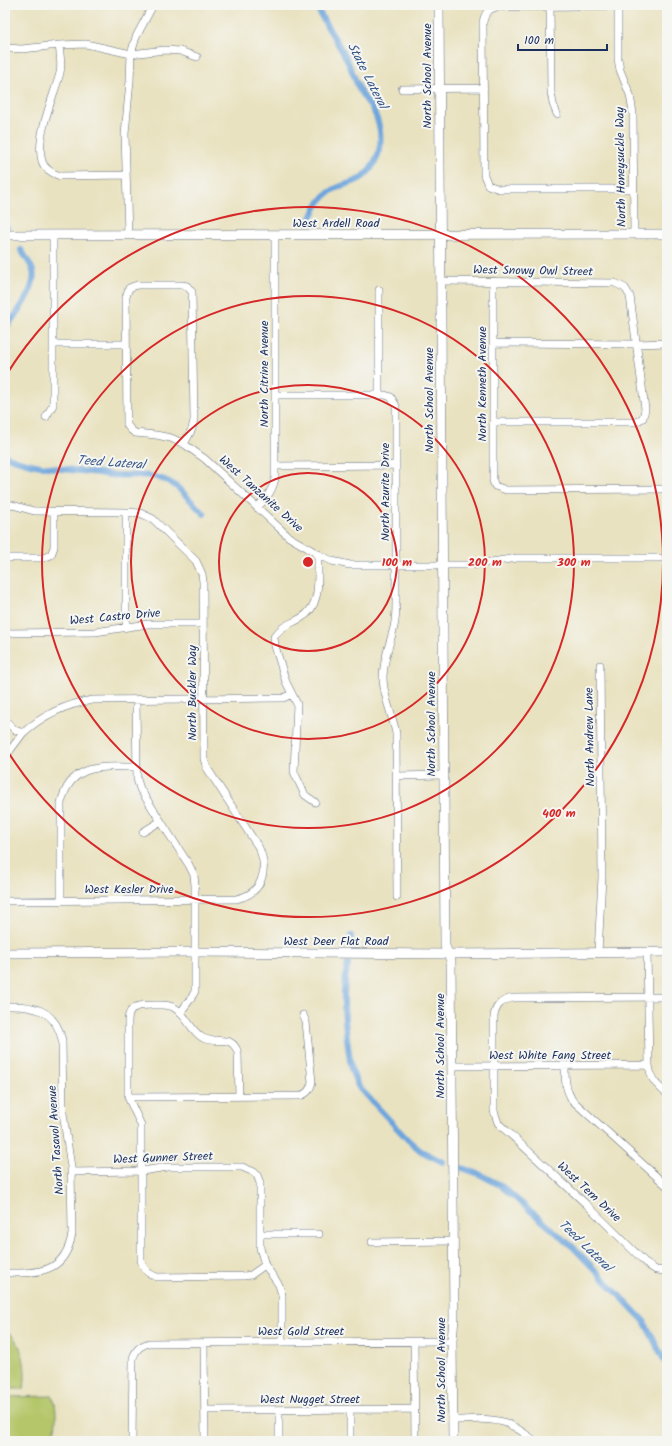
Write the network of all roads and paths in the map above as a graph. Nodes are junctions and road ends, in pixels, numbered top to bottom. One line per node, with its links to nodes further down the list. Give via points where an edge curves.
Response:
1 (153, 5): 8 (street, via 136,37)
2 (439, 5): 10 (street, North School Avenue)
3 (648, 5): 5 (street)
4 (550, 6): 5 (street); 11 (street, via 496,7 487,11 484,16); 13 (street, via 551,92)
5 (618, 6): 15 (street, North Honeysuckle Way, via 618,59 633,113)
6 (59, 45): 7 (street); 8 (street, via 86,44); 14 (street, via 60,69 43,127 41,153 46,169 60,176)
7 (5, 48)
8 (131, 54): 9 (street, via 166,50 180,51); 14 (street, via 125,134)
9 (197, 57)
10 (439, 88): 11 (street); 12 (street); 22 (street, North School Avenue)
11 (484, 88): 15 (street, via 484,174 488,185 498,189)
12 (402, 89)
13 (557, 114)
14 (126, 175): 20 (street)
15 (633, 189): 16 (street, North Honeysuckle Way)
16 (634, 234): 17 (street, West Ardell Road); 22 (street, West Ardell Road)
17 (667, 234)
18 (5, 235): 19 (street, West Ardell Road)
19 (54, 235): 20 (street, West Ardell Road); 28 (street)
20 (128, 235): 21 (street, West Ardell Road)
21 (275, 235): 22 (street, West Ardell Road); 31 (street, North Citrine Avenue)
22 (440, 235): 23 (street, North School Avenue)
23 (441, 281): 24 (street, West Snowy Owl Street); 47 (street, North School Avenue)
24 (493, 281): 26 (street, North Kenneth Avenue); 30 (street, West Snowy Owl Street, via 615,283 625,288 630,296)
25 (379, 290): 32 (street)
26 (493, 343): 30 (street); 34 (street, North Kenneth Avenue)
27 (667, 343): 30 (street)
28 (54, 344): 29 (street); 33 (street, via 53,405)
29 (126, 344): 35 (street, West Tanzanite Drive, via 127,425 135,433 171,438); 35 (street, via 126,296 129,288 137,284 182,285 190,289 193,295 194,420)
30 (637, 344): 34 (street, via 644,418 636,422)
31 (275, 395): 32 (street); 37 (street, North Citrine Avenue)
32 (379, 395): 36 (street, North Azurite Drive, via 392,397 396,406)
33 (46, 417)
34 (493, 422): 38 (street, North Kenneth Avenue, via 495,486 506,490)
35 (184, 444): 40 (street, West Tanzanite Drive, via 205,459)
36 (396, 465): 37 (street); 46 (street, North Azurite Drive)
37 (275, 466): 40 (street, North Citrine Avenue, via 274,486)
38 (667, 489)
39 (5, 503): 41 (street, North Buckler Way, via 28,510)
40 (257, 508): 43 (street, West Tanzanite Drive, via 290,537)
41 (54, 512): 42 (street, North Buckler Way); 44 (street, via 54,547 51,554 43,558)
42 (126, 512): 48 (street, North Buckler Way, via 140,513 153,519 196,561 203,582); 49 (street)
43 (318, 554): 46 (street, West Tanzanite Drive, via 350,566); 52 (street, via 315,603 304,617 279,629 274,637 286,682)
44 (5, 558)
45 (667, 558): 47 (street, West Tanzanite Drive, via 517,558 472,565)
46 (397, 565): 47 (street, West Tanzanite Drive); 60 (street, North Azurite Drive, via 394,626 384,661 383,678 396,734)
47 (442, 565): 59 (street, North School Avenue)
48 (203, 624): 49 (street, West Castro Drive, via 148,624); 54 (street, North Buckler Way)
49 (126, 627): 50 (street, West Castro Drive, via 95,632)
50 (5, 633)
51 (600, 665): 73 (street, North Andrew Lane, via 602,876)
52 (292, 694): 54 (street, via 282,698); 61 (street, via 297,704 294,772 305,795)
53 (136, 700): 54 (street); 56 (street, via 93,700 69,705 49,714); 58 (street)
54 (203, 700): 64 (street, North Buckler Way, via 207,768 262,855 263,873 257,889)
55 (5, 720): 56 (street, via 14,730)
56 (23, 733): 57 (street)
57 (5, 759)
58 (136, 767): 62 (street, via 140,789); 67 (street, via 90,769 81,772 73,778 63,794)
59 (444, 775): 60 (street); 74 (street, North School Avenue, via 445,946)
60 (396, 776): 65 (street, North Azurite Drive)
61 (315, 802)
62 (161, 821): 63 (street); 66 (street, via 194,875)
63 (143, 832)
64 (252, 894): 66 (street, West Kesler Drive, via 236,899)
65 (397, 897)
66 (195, 899): 67 (street, West Kesler Drive); 69 (street)
67 (61, 900): 68 (street, West Kesler Drive)
68 (5, 901)
69 (195, 952): 72 (street, West Deer Flat Road); 74 (street, West Deer Flat Road); 78 (street, via 195,991)
70 (647, 952): 71 (street, West Deer Flat Road); 73 (street, West Deer Flat Road); 75 (street)
71 (667, 952)
72 (5, 953)
73 (598, 953): 74 (street, West Deer Flat Road)
74 (448, 954): 81 (street, North School Avenue, via 451,960)
75 (648, 998): 76 (street); 80 (street); 82 (street, via 505,1000 496,1008 494,1016)
76 (667, 998)
77 (5, 1006): 88 (street, North Tasavol Avenue, via 30,1006 41,1010 58,1028 62,1040 63,1113)
78 (180, 1013): 85 (street, via 167,1005 141,1005 131,1010 128,1015); 86 (street, via 198,1035 232,1043 236,1047)
79 (304, 1015): 86 (street, via 312,1082 308,1092 300,1096)
80 (649, 1065): 83 (street, West White Fang Street); 84 (street, via 654,1082)
81 (452, 1066): 82 (street, West White Fang Street); 93 (street, North School Avenue)
82 (494, 1066): 83 (street, West White Fang Street); 95 (street, West Tern Drive, via 494,1111 498,1123 648,1265 656,1270)
83 (565, 1066): 89 (street, via 565,1083 572,1100)
84 (667, 1094)
85 (128, 1097): 86 (street); 87 (street, via 141,1125)
86 (239, 1097)
87 (142, 1171): 88 (street, West Gunner Street); 90 (street, West Gunner Street, via 168,1167 242,1167 254,1172 260,1183); 94 (street, via 141,1261 144,1270 157,1277 244,1276 251,1275)
88 (71, 1172): 96 (street, North Tasavol Avenue, via 72,1234 64,1256 51,1268 40,1272)
89 (667, 1186)
90 (260, 1234): 91 (street); 94 (street, via 260,1248)
91 (319, 1234)
92 (372, 1242): 93 (street)
93 (453, 1242): 98 (street, North School Avenue)
94 (265, 1265): 99 (street, via 282,1295)
95 (667, 1271)
96 (5, 1273)
97 (414, 1341): 98 (street, West Gold Street); 99 (street, West Gold Street); 102 (street)
98 (452, 1341): 105 (street, North School Avenue)
99 (282, 1342): 100 (street, West Gold Street)
100 (204, 1343): 103 (street); 106 (street, West Gold Street, via 149,1343 136,1351 132,1358)
101 (350, 1409): 102 (street, West Nugget Street); 104 (street, West Nugget Street); 109 (street)
102 (415, 1409): 110 (street)
103 (205, 1410): 104 (street, West Nugget Street); 107 (street)
104 (279, 1410): 108 (street)
105 (453, 1420): 111 (street, North School Avenue); 112 (street, via 492,1420 505,1423)
106 (132, 1441)
107 (205, 1441)
108 (279, 1441)
109 (350, 1441)
110 (415, 1441)
111 (453, 1441)
112 (535, 1441)

